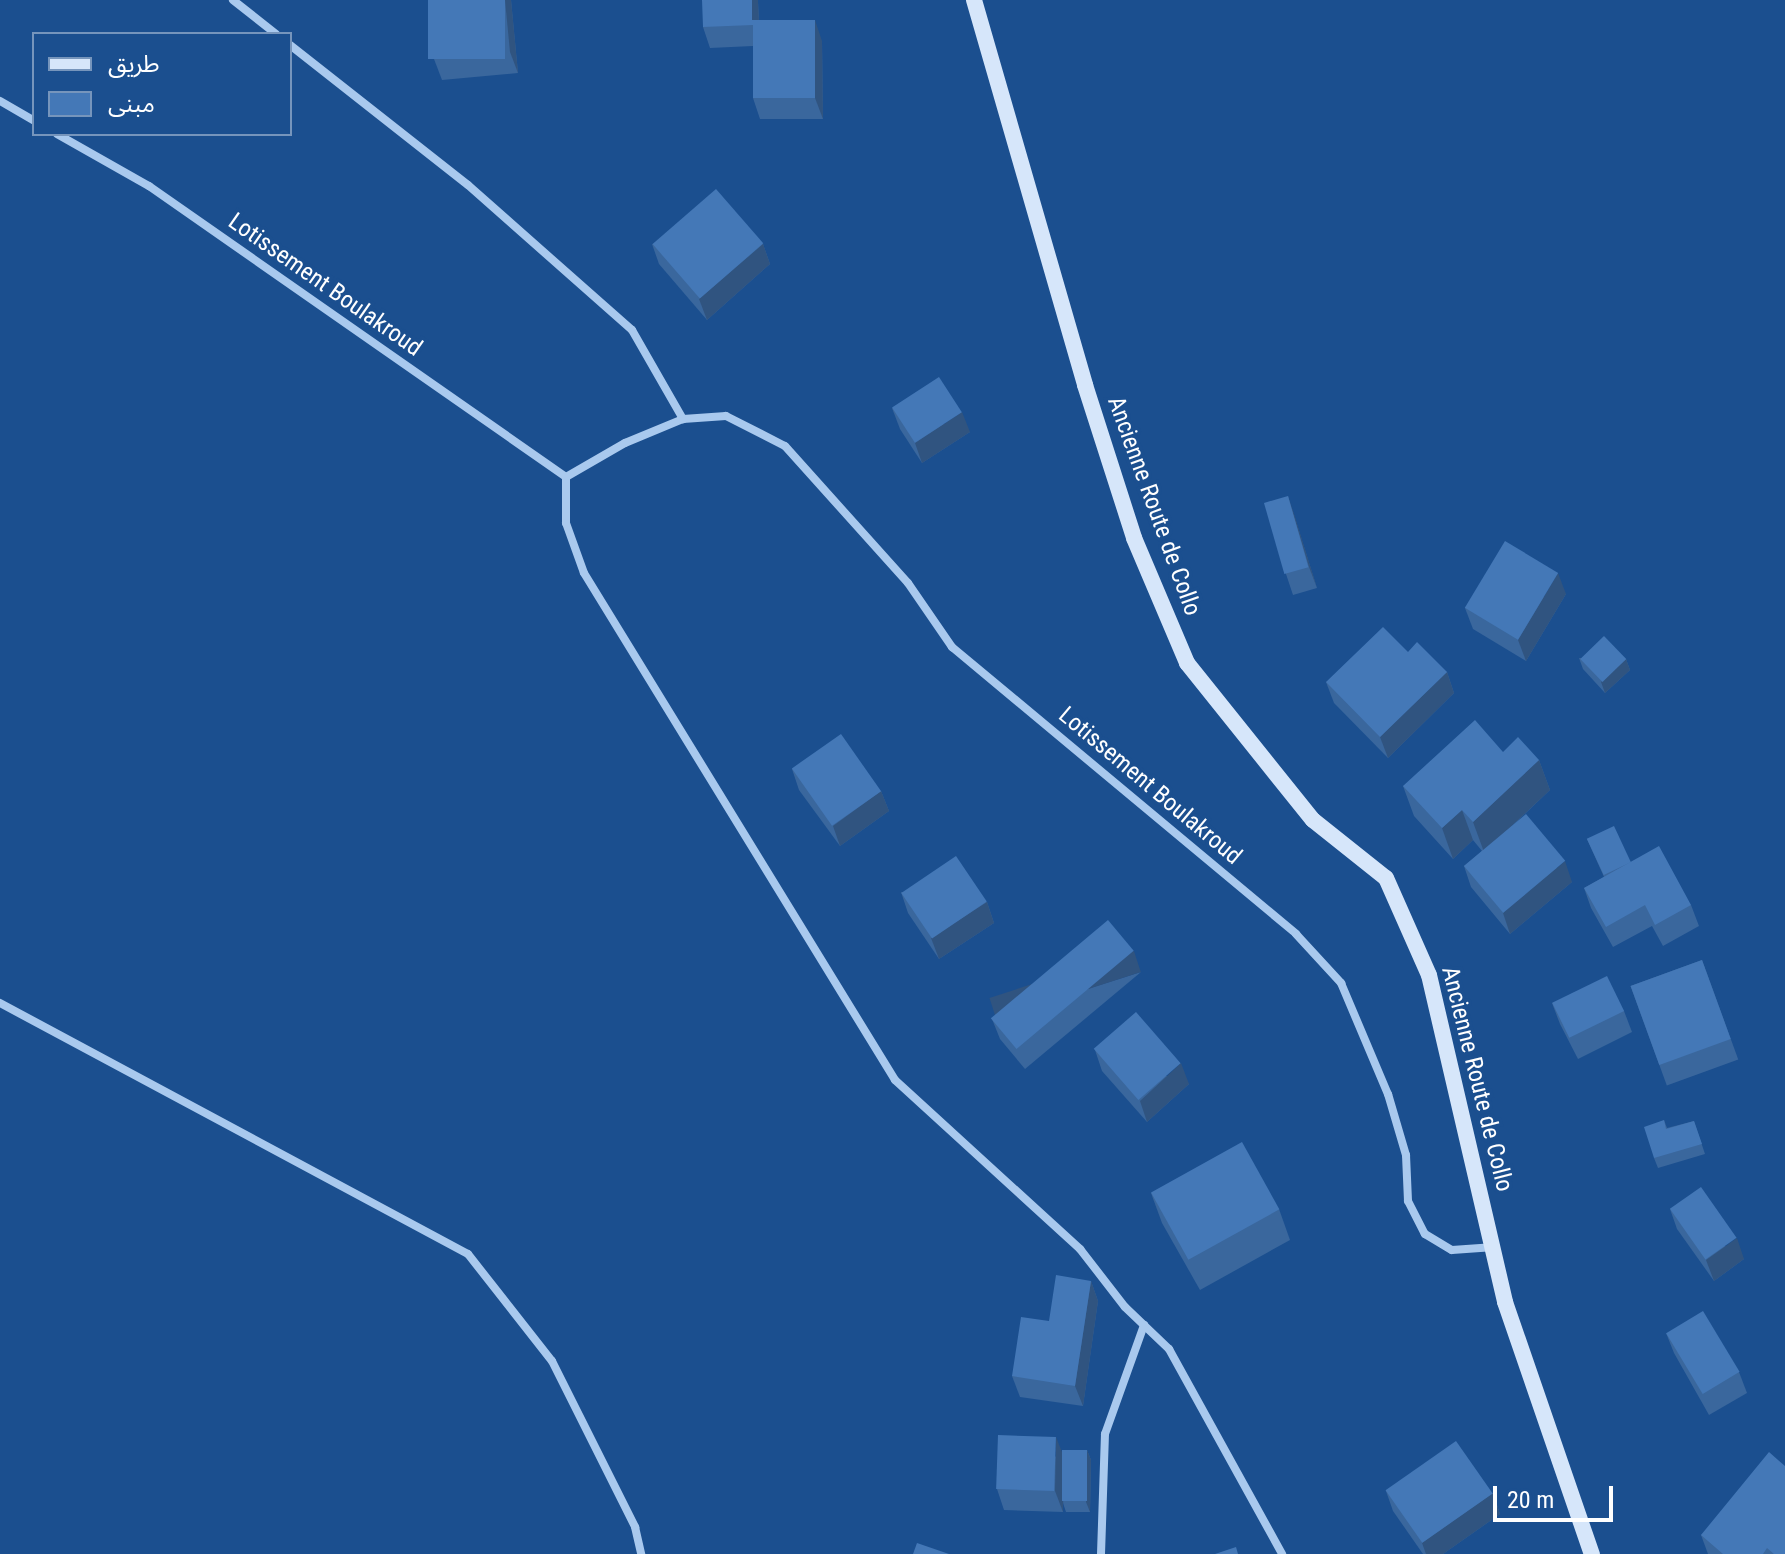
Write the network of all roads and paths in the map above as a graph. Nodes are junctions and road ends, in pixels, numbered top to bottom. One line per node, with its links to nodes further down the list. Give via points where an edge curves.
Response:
1 (233, 0): 3 (street)
2 (974, 0): 11 (main road, Ancienne Route de Collo, via 1134,538 1187,663 1313,820 1386,878 1429,975)
3 (273, 32)
4 (292, 47): 8 (street, via 468,185 632,330)
5 (0, 101): 6 (street)
6 (32, 120)
7 (61, 136): 9 (street, Lotissement Boulakroud, via 149,186)
8 (683, 419): 9 (street, Lotissement Boulakroud, via 625,443); 11 (street, Lotissement Boulakroud, via 726,416 785,446 908,583 952,647 1296,934 1341,983 1388,1094 1406,1155 1408,1201 1425,1234 1452,1250)
9 (566, 477): 12 (street, via 566,523 584,573 895,1080 1080,1249)
10 (0, 1003): 13 (street, via 468,1254 552,1361 635,1527)
11 (1493, 1247): 16 (main road, Ancienne Route de Collo, via 1505,1302)
12 (1144, 1325): 14 (street, via 1105,1434); 15 (street, via 1169,1349 1205,1407)
13 (641, 1554)
14 (1101, 1554)
15 (1282, 1554)
16 (1592, 1554)

